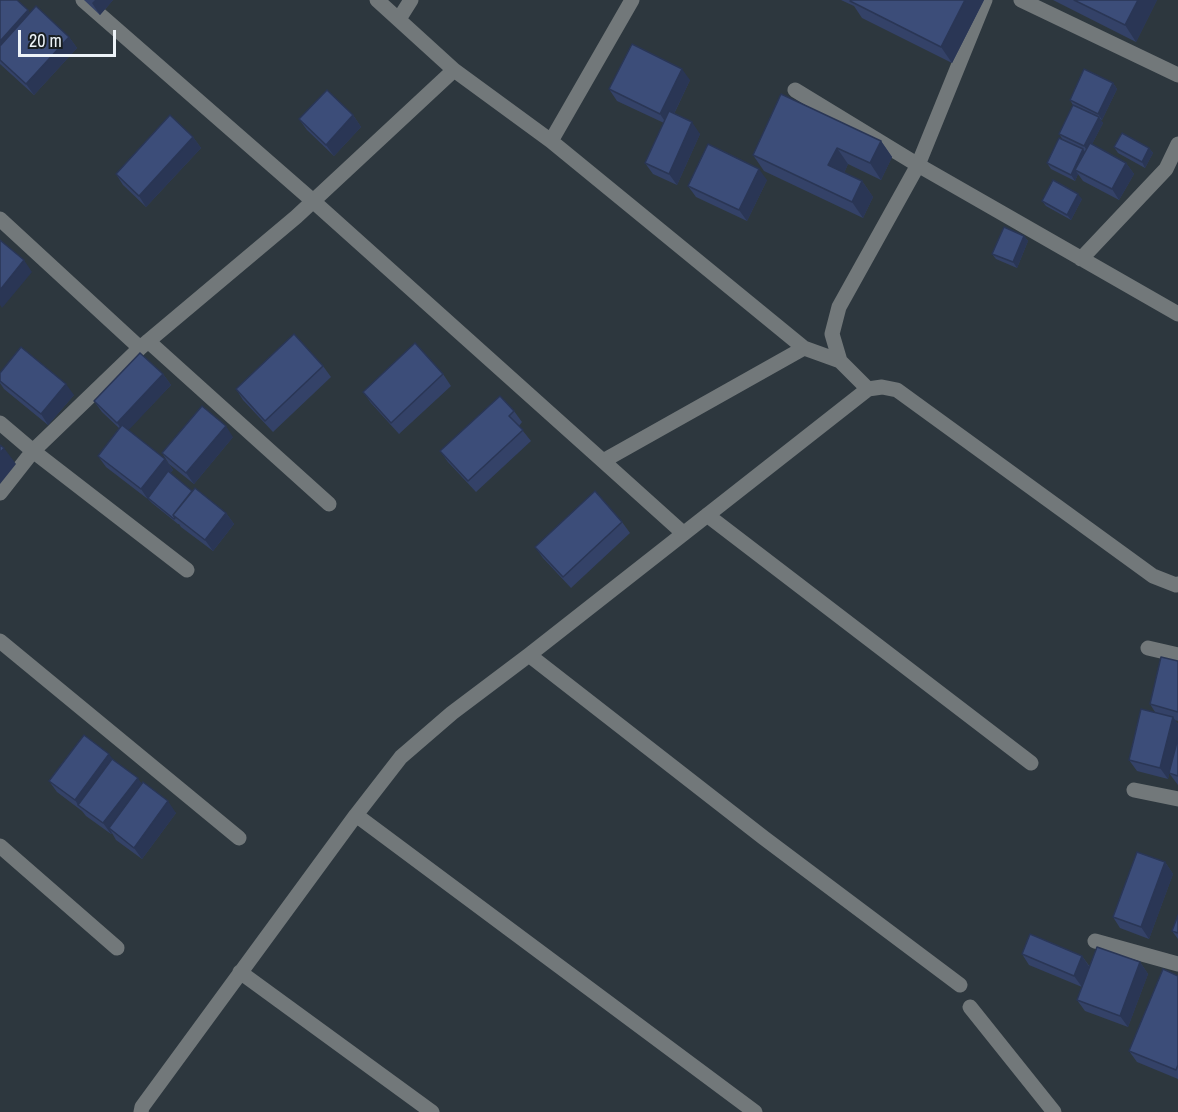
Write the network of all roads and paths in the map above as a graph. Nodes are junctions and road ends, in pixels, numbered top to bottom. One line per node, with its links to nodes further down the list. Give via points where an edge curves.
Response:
1 (83, 0): 15 (street)
2 (377, 0): 7 (street)
3 (411, 0): 7 (street)
4 (632, 0): 11 (street)
5 (985, 0): 13 (street)
6 (1021, 0): 9 (street)
7 (399, 19): 8 (street)
8 (454, 70): 11 (street); 15 (street)
9 (1178, 75)
10 (795, 90): 13 (street)
11 (550, 141): 20 (street)
12 (1178, 144): 14 (street)
13 (918, 165): 17 (street); 21 (street, via 839,307 832,334)
14 (1172, 172): 17 (street)
15 (313, 201): 19 (street); 25 (street)
16 (0, 219): 19 (street)
17 (1081, 259): 18 (street)
18 (1178, 314)
19 (144, 344): 24 (street); 27 (street)
20 (804, 348): 21 (street); 25 (street)
21 (840, 361): 22 (street)
22 (868, 388): 28 (street); 31 (street, via 897,390 1152,576)
23 (0, 423): 24 (street)
24 (33, 451): 26 (street); 30 (street)
25 (603, 460): 29 (street)
26 (0, 493)
27 (329, 504)
28 (707, 515): 29 (street); 36 (street)
29 (683, 534): 34 (street)
30 (187, 570)
31 (1178, 584)
32 (0, 641): 40 (street)
33 (1148, 648): 35 (street)
34 (529, 655): 39 (street, via 400,757); 46 (street)
35 (1178, 655)
36 (1031, 763)
37 (1134, 790): 38 (street)
38 (1178, 800)
39 (356, 815): 45 (street); 50 (street)
40 (239, 838)
41 (0, 846): 43 (street)
42 (1095, 941): 44 (street)
43 (117, 948)
44 (1178, 964)
45 (240, 972): 48 (street); 49 (street)
46 (960, 985)
47 (970, 1007): 51 (street)
48 (141, 1112)
49 (432, 1112)
50 (755, 1112)
51 (1054, 1112)

